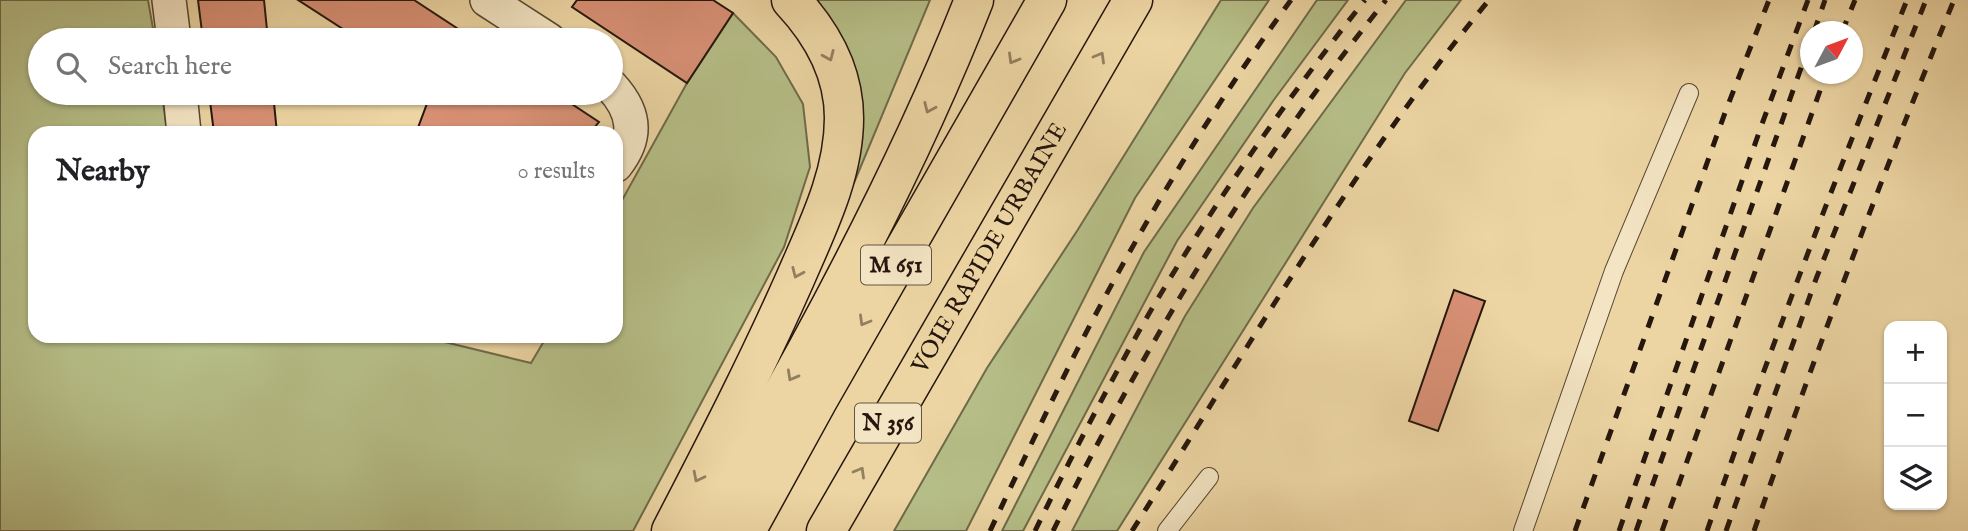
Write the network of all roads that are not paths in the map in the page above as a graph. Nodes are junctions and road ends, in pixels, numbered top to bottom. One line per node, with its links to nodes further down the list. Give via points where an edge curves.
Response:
1 (169, 0): 7 (street)
2 (487, 0): 8 (street)
3 (791, 0): 15 (highway, one-way to 15, via 819,34 838,78 844,118 838,167 766,343)
4 (974, 0): 16 (highway, one-way to 16, via 892,184)
5 (1047, 0): 17 (highway, M 651, one-way to 17)
6 (1133, 0): 18 (highway, VOIE RAPIDE URBAINE / N 356, one-way to 6)
7 (172, 28)
8 (530, 28)
9 (1689, 93): 20 (lane, via 1614,271)
10 (623, 103): 13 (street, via 632,137)
11 (181, 105): 12 (street)
12 (183, 126)
13 (623, 155)
14 (1209, 477): 19 (lane)
15 (671, 531)
16 (708, 531)
17 (746, 531)
18 (826, 531)
19 (1167, 531)
20 (1523, 531)

